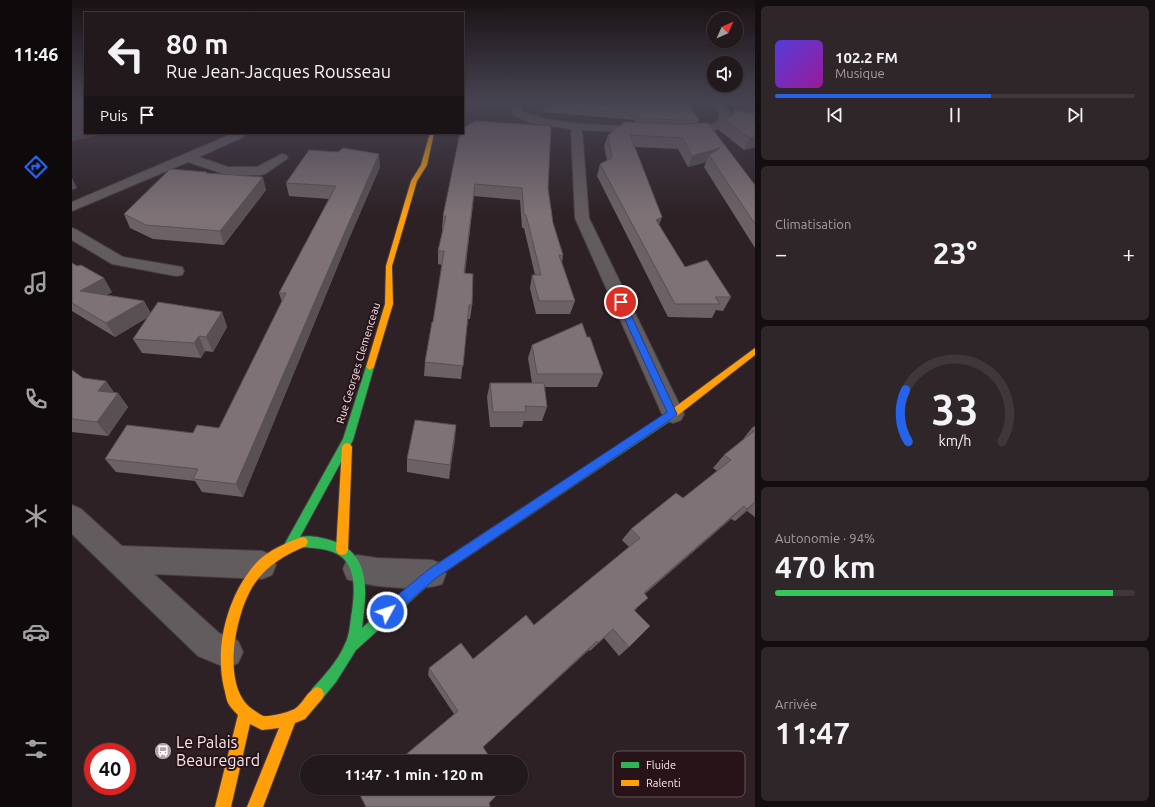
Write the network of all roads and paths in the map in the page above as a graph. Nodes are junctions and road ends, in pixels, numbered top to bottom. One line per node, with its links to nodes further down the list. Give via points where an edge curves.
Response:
1 (228, 140): 4 (street)
2 (430, 140): 11 (street, Rue Georges Clemenceau, via 424,165 414,181 390,266 389,304)
3 (577, 140): 10 (street, via 582,218)
4 (187, 157): 5 (street, via 234,171 260,171); 6 (street)
5 (282, 158)
6 (72, 207)
7 (72, 233): 8 (street, via 118,261)
8 (176, 271)
9 (755, 351): 10 (street)
10 (673, 414): 17 (street)
11 (348, 440): 13 (street, Rue Georges Clemenceau); 15 (street, Rue Georges Clemenceau)
12 (72, 517): 14 (street)
13 (289, 547): 15 (street, Rue Georges Clemenceau, via 302,542 330,545); 16 (street, Rue Georges Clemenceau)
14 (118, 559): 16 (street); 19 (street, via 209,645)
15 (350, 559): 17 (street, via 377,572); 18 (street, Rue Georges Clemenceau, via 361,596)
16 (262, 565): 19 (street, Rue Georges Clemenceau, via 244,590 232,622)
17 (432, 574): 18 (street)
18 (352, 645): 21 (street, Rue Georges Clemenceau, via 315,697 300,714)
19 (227, 652): 20 (street, Rue Georges Clemenceau, via 227,673 234,700)
20 (245, 713): 21 (street, Rue Georges Clemenceau, via 262,723); 22 (street)
21 (290, 718): 23 (street)
22 (223, 807)
23 (255, 807)

